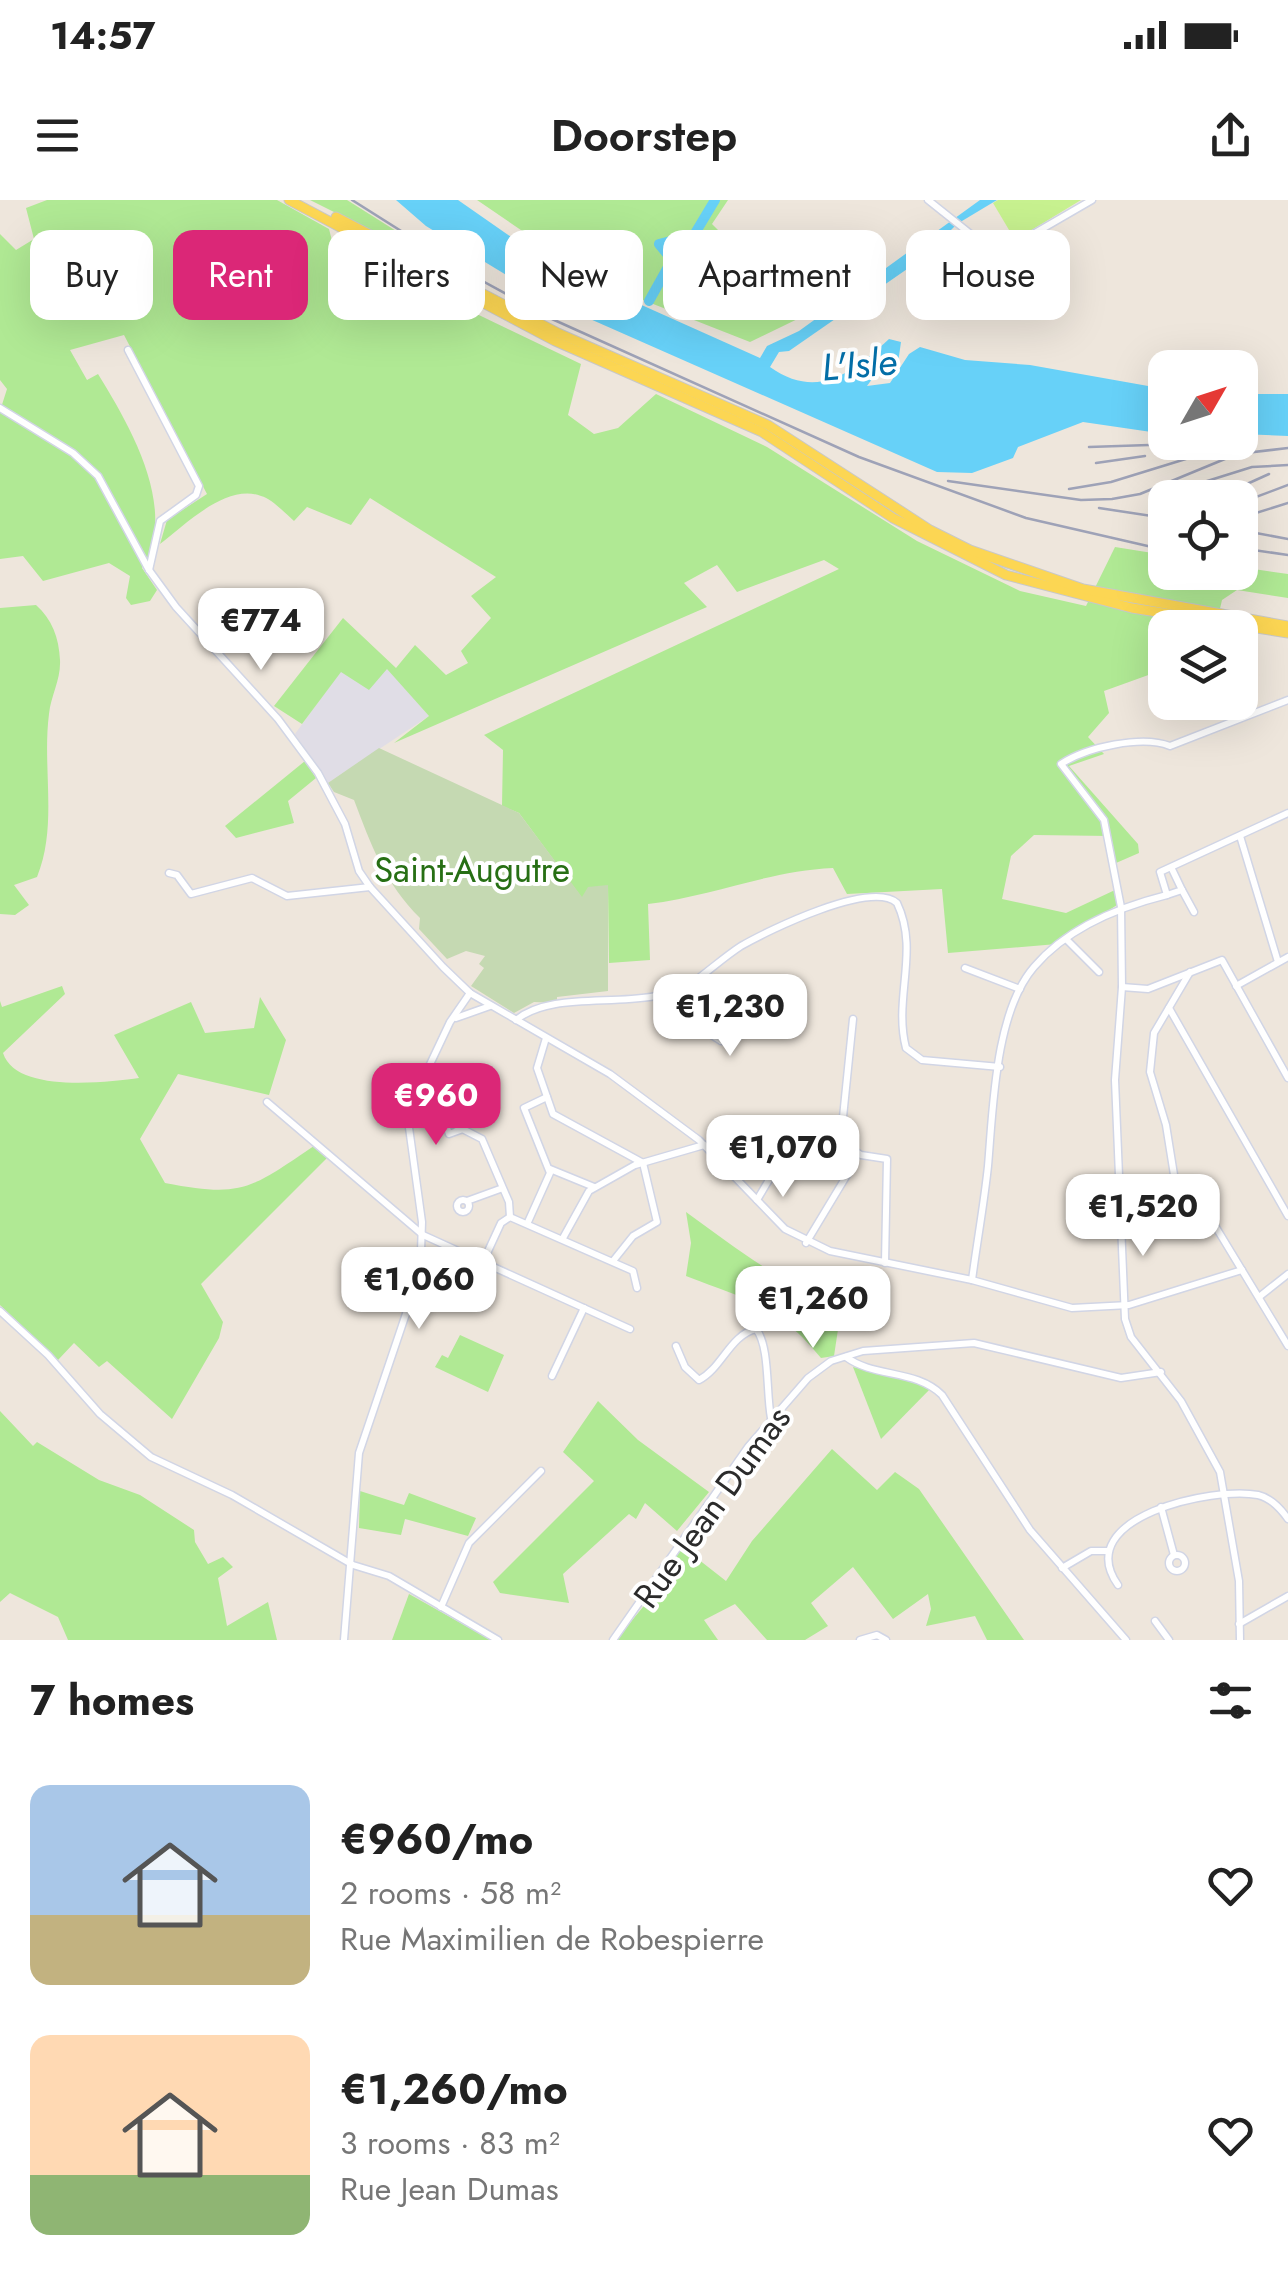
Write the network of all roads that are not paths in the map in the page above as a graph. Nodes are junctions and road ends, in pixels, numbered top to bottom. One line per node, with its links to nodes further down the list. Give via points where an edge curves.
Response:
1 (290, 200): 7 (main road, via 555,341)
2 (302, 200): 7 (main road, via 558,333 768,425)
3 (928, 200): 4 (street, via 987,251 1004,253)
4 (1092, 200)
5 (128, 350): 8 (street, via 199,486 196,496 160,521)
6 (0, 408): 8 (street, via 98,476)
7 (797, 448): 9 (main road, via 930,530 1004,564 1082,589)
8 (149, 570): 15 (street, via 318,773)
9 (1288, 629)
10 (1288, 700): 18 (street, via 1170,746 1156,740 1061,764 1104,820)
11 (1288, 813): 12 (street)
12 (1240, 836): 13 (street); 22 (street)
13 (1171, 868): 16 (street); 17 (street, via 1160,872)
14 (169, 873): 15 (street, via 191,894 252,878 287,896)
15 (370, 887): 30 (street)
16 (1182, 890): 17 (street); 19 (street)
17 (1167, 895): 18 (street)
18 (1121, 907): 20 (street); 28 (street)
19 (1194, 912)
20 (1068, 940): 24 (street); 29 (street, via 1033,968)
21 (1288, 957): 22 (street)
22 (1278, 962): 27 (street)
23 (965, 968): 29 (street)
24 (1099, 972)
25 (1190, 972): 27 (street, via 1222,960); 28 (street, via 1148,989); 32 (street)
26 (690, 984): 34 (street, via 536,1006); 37 (street, via 696,998 688,1020); 38 (street, via 742,946 846,900 891,898 910,943 902,1010 906,1048 922,1060)
27 (1236, 986): 39 (street)
28 (1122, 987): 68 (street, via 1115,1080)
29 (1020, 989): 38 (street)
30 (470, 993): 31 (street); 35 (street)
31 (490, 1006): 34 (street); 35 (street)
32 (1169, 1008): 54 (street); 63 (street, via 1154,1032 1150,1072 1175,1182 1217,1228)
33 (852, 1019): 62 (street, via 842,1127 847,1146 887,1159)
34 (516, 1020): 36 (street)
35 (450, 1022): 43 (street)
36 (546, 1038): 41 (street, via 538,1068); 46 (street, via 610,1074)
37 (721, 1041)
38 (1000, 1068): 65 (street)
39 (1288, 1078)
40 (458, 1087): 44 (street)
41 (547, 1097): 47 (street, via 555,1117); 48 (street, via 524,1108)
42 (267, 1102): 57 (street)
43 (410, 1102): 44 (street); 57 (street, via 407,1127)
44 (442, 1118): 51 (street, via 449,1134 463,1129 485,1142)
45 (793, 1140): 52 (street)
46 (705, 1144): 47 (street); 52 (street)
47 (642, 1163): 50 (street); 60 (street, via 658,1222 633,1236)
48 (550, 1168): 50 (street); 56 (street)
49 (848, 1175): 59 (street)
50 (595, 1187): 58 (street, via 584,1194)
51 (500, 1189): 53 (street); 55 (street)
52 (758, 1200): 59 (street)
53 (468, 1201)
54 (1288, 1216)
55 (510, 1217): 56 (street); 61 (street)
56 (528, 1222): 58 (street)
57 (423, 1234): 61 (street); 84 (street, via 413,1293 359,1453)
58 (564, 1238): 60 (street)
59 (806, 1242): 62 (street)
60 (613, 1261): 66 (street, via 633,1271)
61 (483, 1262): 69 (street)
62 (885, 1263): 65 (street)
63 (1242, 1270): 67 (street); 68 (street)
64 (1288, 1274): 67 (street)
65 (972, 1280): 68 (street, via 1072,1308)
66 (637, 1288)
67 (1259, 1297): 73 (street)
68 (1122, 1305): 75 (street, via 1131,1338)
69 (584, 1308): 71 (street); 76 (street)
70 (0, 1311): 84 (street, via 151,1457)
71 (630, 1329)
72 (676, 1346): 77 (street, via 699,1380 740,1336 756,1329 765,1344)
73 (1288, 1346)
74 (845, 1356): 75 (street, Rue Jean Dumas, via 974,1343 1121,1378); 77 (street, Rue Jean Dumas, via 818,1368); 85 (street, via 936,1388)
75 (1161, 1372): 79 (street, via 1220,1472)
76 (552, 1376)
77 (772, 1419): 93 (street, Rue Jean Dumas)
78 (541, 1471): 88 (street, via 469,1543)
79 (1225, 1496): 80 (street); 81 (street, via 1261,1496); 90 (street, via 1239,1581)
80 (1161, 1506): 82 (street, via 1124,1530); 83 (street)
81 (1288, 1519)
82 (1109, 1551): 85 (street, via 1091,1551); 86 (street, via 1109,1573)
83 (1174, 1555)
84 (353, 1565): 88 (street, via 389,1576); 91 (street)
85 (1062, 1568): 96 (street)
86 (1118, 1585)
87 (1288, 1596): 90 (street)
88 (442, 1607): 92 (street)
89 (1155, 1622): 97 (street)
90 (1238, 1624): 98 (street)
91 (344, 1640)
92 (498, 1640)
93 (612, 1640)
94 (860, 1640): 95 (street)
95 (886, 1640)
96 (1126, 1640)
97 (1169, 1640)
98 (1240, 1640)

